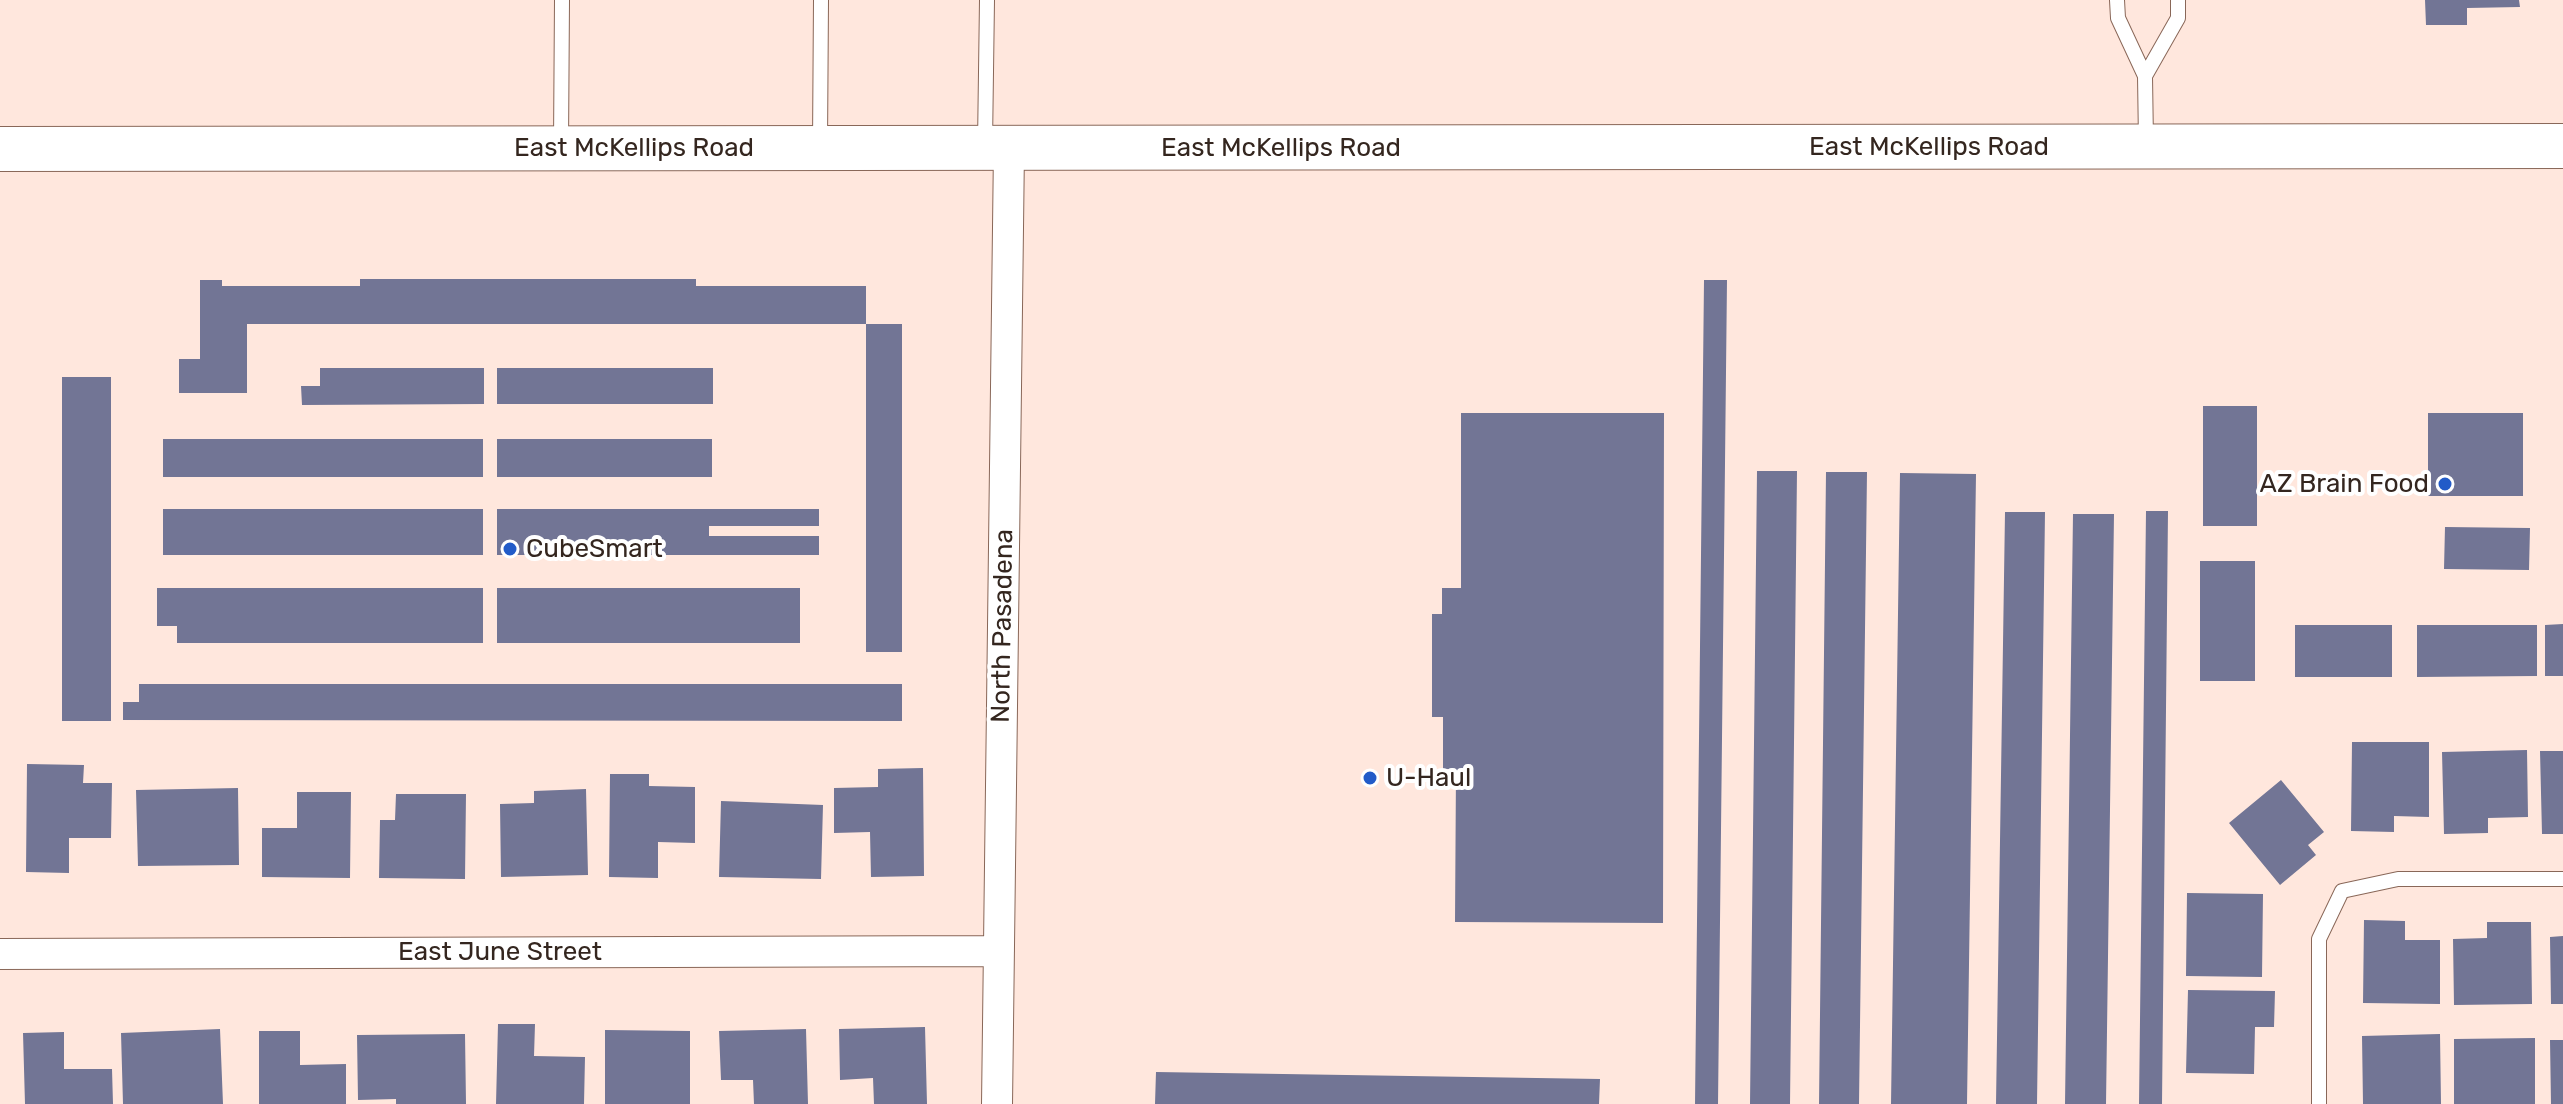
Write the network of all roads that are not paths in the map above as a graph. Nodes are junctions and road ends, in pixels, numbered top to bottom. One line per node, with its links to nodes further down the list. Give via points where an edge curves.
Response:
1 (562, 0): 9 (lane)
2 (821, 0): 10 (lane)
3 (987, 0): 11 (lane)
4 (2117, 0): 6 (lane, via 2118,18)
5 (2178, 0): 6 (lane, via 2178,18)
6 (2145, 76): 8 (lane)
7 (2563, 146): 8 (main road, East McKellips Road)
8 (2146, 147): 11 (main road, East McKellips Road)
9 (561, 148): 10 (main road, East McKellips Road); 12 (main road, East McKellips Road)
10 (820, 148): 11 (main road, East McKellips Road)
11 (997, 148): 14 (street, North Pasadena)
12 (0, 149)
13 (2563, 879): 17 (lane, via 2398,879 2342,891 2319,939)
14 (999, 951): 15 (street, East June Street); 16 (street, North Pasadena)
15 (0, 954)
16 (997, 1104)
17 (2319, 1104)

